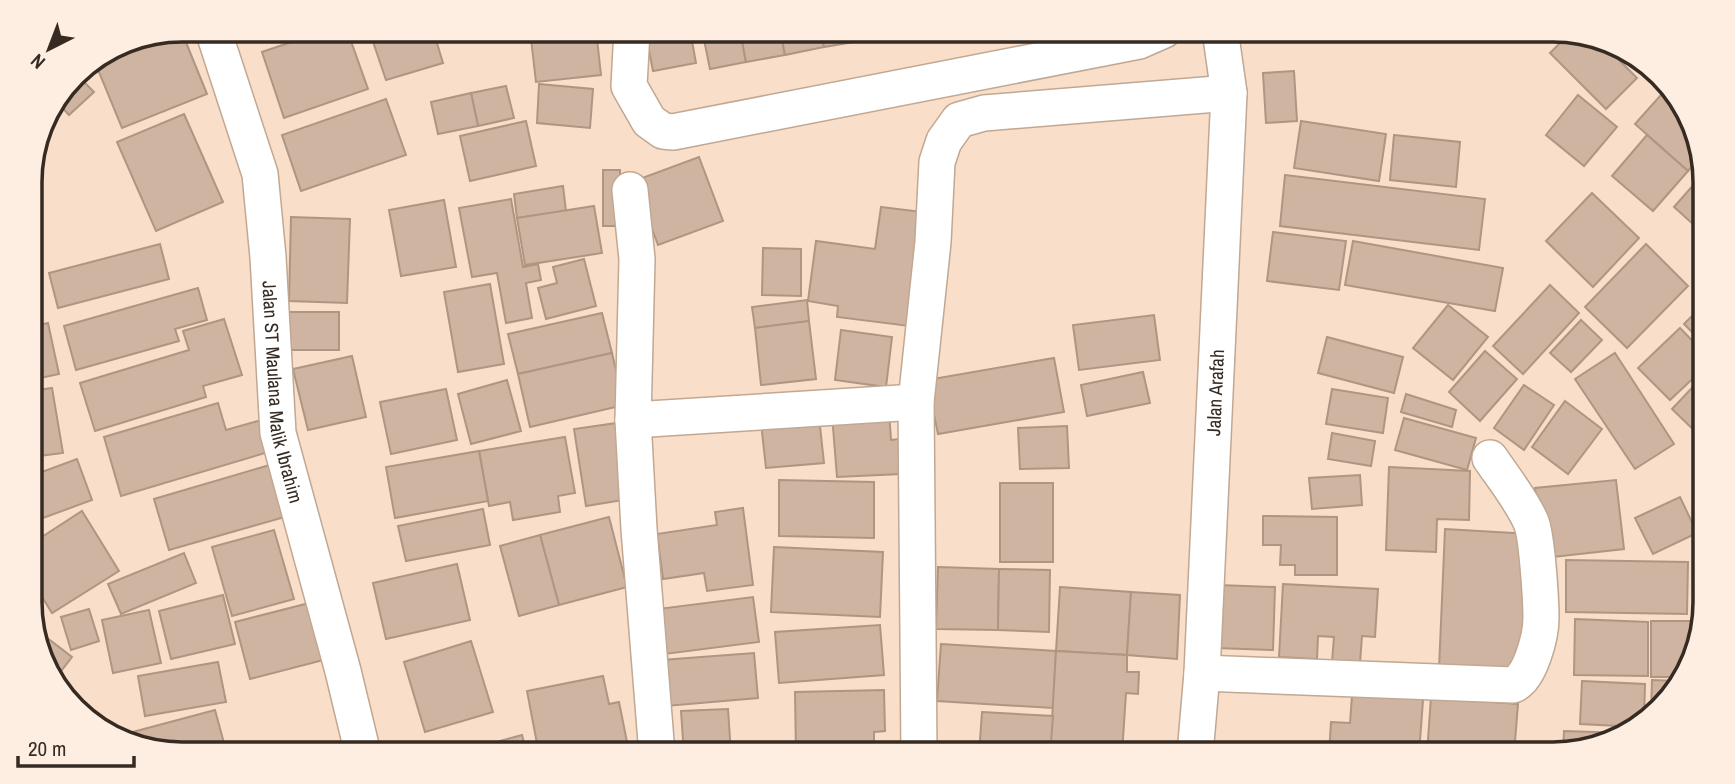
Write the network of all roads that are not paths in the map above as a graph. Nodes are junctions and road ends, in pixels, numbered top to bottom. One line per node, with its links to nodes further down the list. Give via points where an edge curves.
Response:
1 (217, 42): 11 (street, Jalan ST Maulana Malik Ibrahim, via 260,174 278,433)
2 (631, 42): 3 (street, via 629,86 649,121 673,132)
3 (1134, 42)
4 (1222, 42): 5 (street, Jalan Arafah)
5 (1229, 93): 7 (street, via 984,113 960,120 944,141 937,162); 10 (street, Jalan Arafah)
6 (630, 190): 8 (street, via 637,259)
7 (916, 402): 8 (street); 13 (street)
8 (634, 420): 12 (street)
9 (1490, 458): 10 (street, via 1532,523 1541,621 1530,665 1520,683)
10 (1202, 673): 14 (street, Jalan Arafah)
11 (360, 742)
12 (656, 742)
13 (919, 742)
14 (1196, 742)

